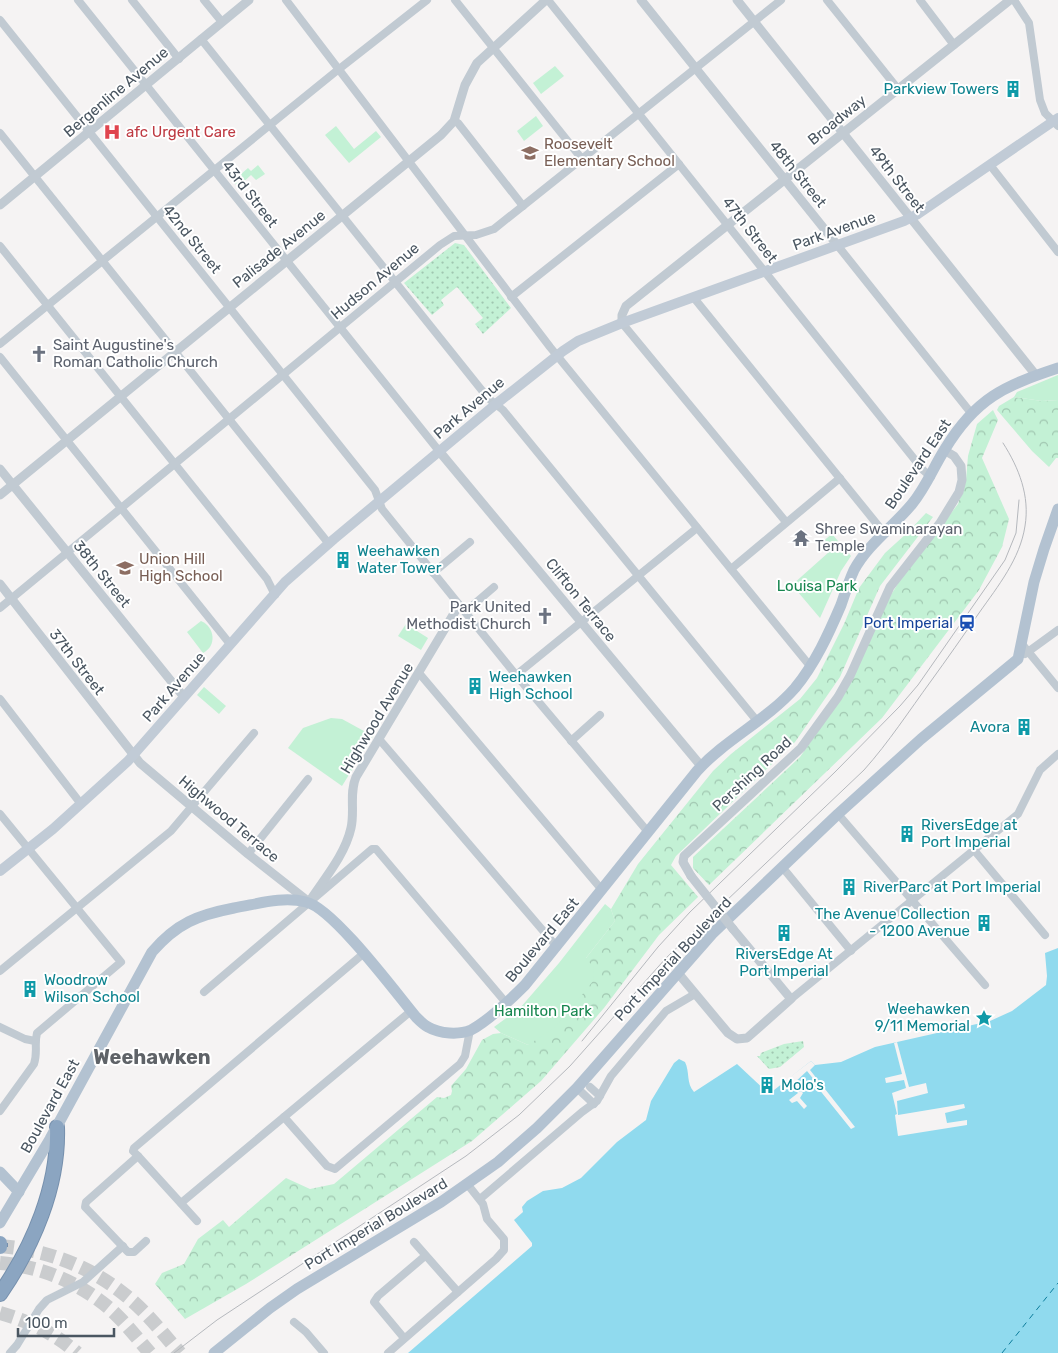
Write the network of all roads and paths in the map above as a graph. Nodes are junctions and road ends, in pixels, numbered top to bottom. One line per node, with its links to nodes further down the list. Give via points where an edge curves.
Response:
1 (78, 0): 25 (street, 43rd Street)
2 (132, 0): 22 (street)
3 (204, 0): 17 (street)
4 (249, 0): 17 (street, Bergenline Avenue)
5 (286, 0): 24 (street)
6 (427, 0): 24 (street)
7 (455, 0): 21 (street)
8 (547, 0): 21 (street, Palisade Avenue); 27 (street, 47th Street)
9 (641, 0): 23 (street, 48th Street)
10 (737, 0): 18 (street, 49th Street)
11 (781, 0): 18 (street, Hudson Avenue)
12 (827, 0): 26 (street)
13 (920, 0): 20 (street)
14 (1010, 0): 20 (street, Broadway)
15 (1014, 0): 29 (street, via 1029,23 1040,100 1045,113)
16 (0, 20): 31 (street, 42nd Street)
17 (222, 22): 19 (street, Bergenline Avenue)
18 (754, 22): 23 (street, Hudson Avenue); 32 (street, 49th Street)
19 (201, 39): 22 (street, Bergenline Avenue); 30 (street)
20 (954, 45): 26 (street, Broadway)
21 (492, 48): 28 (street, Palisade Avenue, via 477,63 464,85); 34 (street)
22 (179, 59): 25 (street, Bergenline Avenue)
23 (695, 68): 27 (street, Hudson Avenue); 40 (street, 48th Street)
24 (338, 70): 30 (street); 35 (street)
25 (146, 87): 31 (street, Bergenline Avenue); 38 (street, 43rd Street)
26 (898, 89): 32 (street, Broadway)
27 (639, 114): 34 (street, Hudson Avenue); 36 (street, 47th Street)
28 (454, 121): 35 (street, Palisade Avenue); 42 (street)
29 (1057, 122): 37 (main road, Park Avenue)
30 (270, 124): 38 (street); 43 (street)
31 (89, 132): 39 (street, Bergenline Avenue); 44 (street, 42nd Street)
32 (844, 133): 40 (street, Broadway); 45 (street, 49th Street)
33 (0, 134): 39 (street)
34 (582, 159): 42 (street, Hudson Avenue)
35 (409, 162): 43 (street, Palisade Avenue); 47 (street)
36 (678, 164): 46 (street, 47th Street); 55 (street)
37 (990, 164): 45 (main road, Park Avenue); 50 (street)
38 (214, 171): 44 (street); 52 (street, 43rd Street)
39 (35, 177): 41 (street, Bergenline Avenue); 51 (street)
40 (784, 180): 46 (street, Broadway); 49 (street, 48th Street)
41 (0, 205)
42 (523, 206): 47 (street, Hudson Avenue, via 494,228)
43 (342, 215): 52 (street, Palisade Avenue); 54 (street)
44 (157, 217): 51 (street); 58 (street, 42nd Street)
45 (910, 218): 49 (main road, Park Avenue); 67 (street, 49th Street)
46 (728, 225): 53 (street, 47th Street); 59 (street, Broadway, via 626,306)
47 (464, 236): 54 (street, Hudson Avenue, via 454,236 440,245); 55 (street)
48 (0, 246): 57 (street)
49 (838, 246): 53 (main road, Park Avenue); 70 (street, 48th Street)
50 (1058, 252)
51 (103, 261): 57 (street); 62 (street)
52 (286, 261): 58 (street, Palisade Avenue); 60 (street, 43rd Street)
53 (765, 272): 56 (main road, Park Avenue); 77 (street, 47th Street)
54 (396, 282): 60 (street, Hudson Avenue); 69 (street)
55 (511, 297): 63 (street)
56 (694, 298): 59 (main road, Park Avenue); 78 (street)
57 (48, 306): 61 (street); 68 (street)
58 (230, 308): 62 (street, Palisade Avenue); 66 (street, 42nd Street)
59 (622, 323): 63 (main road, Park Avenue, via 578,340); 84 (street)
60 (340, 328): 66 (street, Hudson Avenue); 74 (street, 43rd Street)
61 (0, 344)
62 (175, 351): 68 (street, Palisade Avenue); 71 (street)
63 (556, 356): 69 (main road, Park Avenue); 85 (street)
64 (0, 357): 72 (street)
65 (1058, 368): 67 (main road, Boulevard East)
66 (284, 374): 71 (street, Hudson Avenue); 81 (street, 42nd Street, via 375,490)
67 (1035, 374): 70 (main road, Boulevard East, via 994,395)
68 (121, 395): 72 (street, Palisade Avenue); 75 (street)
69 (496, 404): 74 (main road, Park Avenue); 92 (street)
70 (971, 413): 73 (main road, Boulevard East)
71 (229, 419): 75 (street, Hudson Avenue); 88 (street)
72 (67, 440): 79 (street, Palisade Avenue); 82 (street)
73 (944, 450): 77 (main road, Boulevard East); 141 (street, Pershing Road, bridge, via 961,466 962,480 955,500 890,587 838,697 802,748 684,856 683,862 691,876)
74 (439, 451): 81 (main road, Park Avenue); 99 (street, Clifton Terrace)
75 (175, 463): 82 (street, Hudson Avenue); 95 (street, via 267,579)
76 (0, 469): 79 (street, 38th Street)
77 (931, 476): 86 (main road, Boulevard East, via 906,512)
78 (840, 478): 84 (street); 86 (street)
79 (13, 485): 80 (street, Palisade Avenue); 89 (street, 38th Street)
80 (0, 495)
81 (380, 501): 88 (main road, Park Avenue); 91 (street, 42nd Street, via 382,509)
82 (121, 508): 89 (street, Hudson Avenue); 101 (street)
83 (1058, 509): 102 (main road, Port Imperial Boulevard, via 1034,582)
84 (786, 522): 90 (street)
85 (697, 528): 90 (street); 92 (street)
86 (885, 534): 103 (main road, Boulevard East, via 854,569 840,606)
87 (470, 542): 91 (street)
88 (329, 544): 95 (main road, Park Avenue)
89 (66, 552): 96 (street, Hudson Avenue); 107 (street, 38th Street)
90 (731, 569): 103 (street)
91 (433, 573): 98 (street, 42nd Street)
92 (639, 575): 99 (street); 110 (street)
93 (0, 584): 96 (street, 37th Street)
94 (494, 588): 98 (street)
95 (275, 594): 101 (main road, Park Avenue)
96 (11, 598): 97 (street, Hudson Avenue); 115 (street, 37th Street)
97 (0, 608)
98 (462, 609): 104 (street, Highwood Avenue); 105 (street, 42nd Street)
99 (581, 622): 105 (street); 116 (street, Clifton Terrace)
100 (1058, 630): 102 (street)
101 (230, 644): 107 (main road, Park Avenue)
102 (1025, 648): 106 (street); 121 (main road, Port Imperial Boulevard, via 1018,659 920,739)
103 (810, 666): 110 (main road, Boulevard East, via 795,687)
104 (419, 673): 112 (street, Highwood Avenue); 128 (street)
105 (516, 675): 113 (street, 42nd Street)
106 (1058, 688)
107 (184, 697): 115 (main road, Park Avenue)
108 (0, 699): 118 (street)
109 (600, 716): 113 (street)
110 (757, 721): 116 (main road, Boulevard East)
111 (254, 733): 119 (street)
112 (379, 739): 130 (street, Highwood Avenue, via 353,785 352,825 347,843); 133 (street)
113 (571, 741): 122 (street, 42nd Street)
114 (1058, 754): 124 (street, via 1040,770 1020,812)
115 (134, 756): 118 (main road, Park Avenue); 119 (street, Highwood Terrace)
116 (701, 766): 122 (main road, Boulevard East)
117 (308, 779): 125 (street)
118 (81, 804): 123 (main road, Park Avenue)
119 (192, 807): 125 (street, Highwood Terrace); 131 (street, via 171,831)
120 (0, 814): 123 (street)
121 (838, 814): 126 (main road, Port Imperial Boulevard); 129 (street)
122 (648, 832): 128 (main road, Boulevard East)
123 (28, 848): 127 (main road, Park Avenue); 131 (street)
124 (974, 850): 129 (street); 132 (street)
125 (248, 854): 130 (street, Highwood Terrace)
126 (782, 868): 134 (street); 137 (main road, Port Imperial Boulevard, via 712,934)
127 (0, 871)
128 (602, 890): 133 (main road, Boulevard East)
129 (912, 901): 134 (street); 138 (street)
130 (309, 902): 135 (main road, Boulevard East, via 334,920); 139 (street); 142 (street, via 376,849); 153 (main road, Boulevard East, via 280,899 213,912 191,919 164,938 152,952)
131 (77, 908): 136 (street); 146 (street, via 121,962 42,1027)
132 (1045, 935)
133 (557, 947): 142 (main road, Boulevard East)
134 (851, 951): 141 (street)
135 (363, 954): 143 (main road, Boulevard East); 154 (street, via 134,1148)
136 (0, 971)
137 (678, 972): 140 (street); 148 (main road, Port Imperial Boulevard)
138 (984, 985)
139 (204, 992)
140 (695, 994): 141 (street, via 737,1039 747,1038); 149 (street, via 666,1012 611,1076)
141 (791, 1000)
142 (507, 1004): 145 (main road, Boulevard East)
143 (411, 1011): 145 (main road, Boulevard East, via 428,1027 443,1032); 152 (street)
144 (0, 1027): 146 (street)
145 (470, 1030): 152 (street, via 465,1056 460,1064 335,1169 327,1166)
146 (34, 1042): 151 (street, via 37,1055 34,1064)
147 (590, 1087): 149 (street)
148 (577, 1088): 150 (street); 156 (main road, Port Imperial Boulevard, via 530,1134)
149 (600, 1096): 150 (street)
150 (594, 1104): 158 (street)
151 (0, 1111)
152 (284, 1117): 159 (street)
153 (57, 1127): 157 (main road, Boulevard East); 170 (highway, via 56,1157 48,1195 25,1253)
154 (138, 1156): 159 (street); 165 (street, via 85,1206)
155 (0, 1172): 157 (main road)
156 (468, 1185): 158 (street); 173 (main road, Port Imperial Boulevard, via 297,1289)
157 (20, 1192): 161 (main road, Boulevard East)
158 (480, 1199): 169 (street, via 487,1219 504,1239 504,1250)
159 (181, 1203): 160 (street)
160 (196, 1221)
161 (0, 1223)
162 (146, 1241): 165 (street, via 132,1253)
163 (414, 1242): 168 (street)
164 (0, 1243): 166 (highway, bridge)
165 (122, 1246): 174 (street, via 83,1282 47,1300)
166 (0, 1247): 167 (highway)
167 (0, 1256)
168 (425, 1256): 169 (street); 172 (street, via 374,1302)
169 (458, 1292): 172 (street)
170 (0, 1294)
171 (294, 1322): 175 (street)
172 (404, 1338): 176 (street)
173 (219, 1351)
174 (10, 1353)
175 (324, 1353)
176 (388, 1353)

